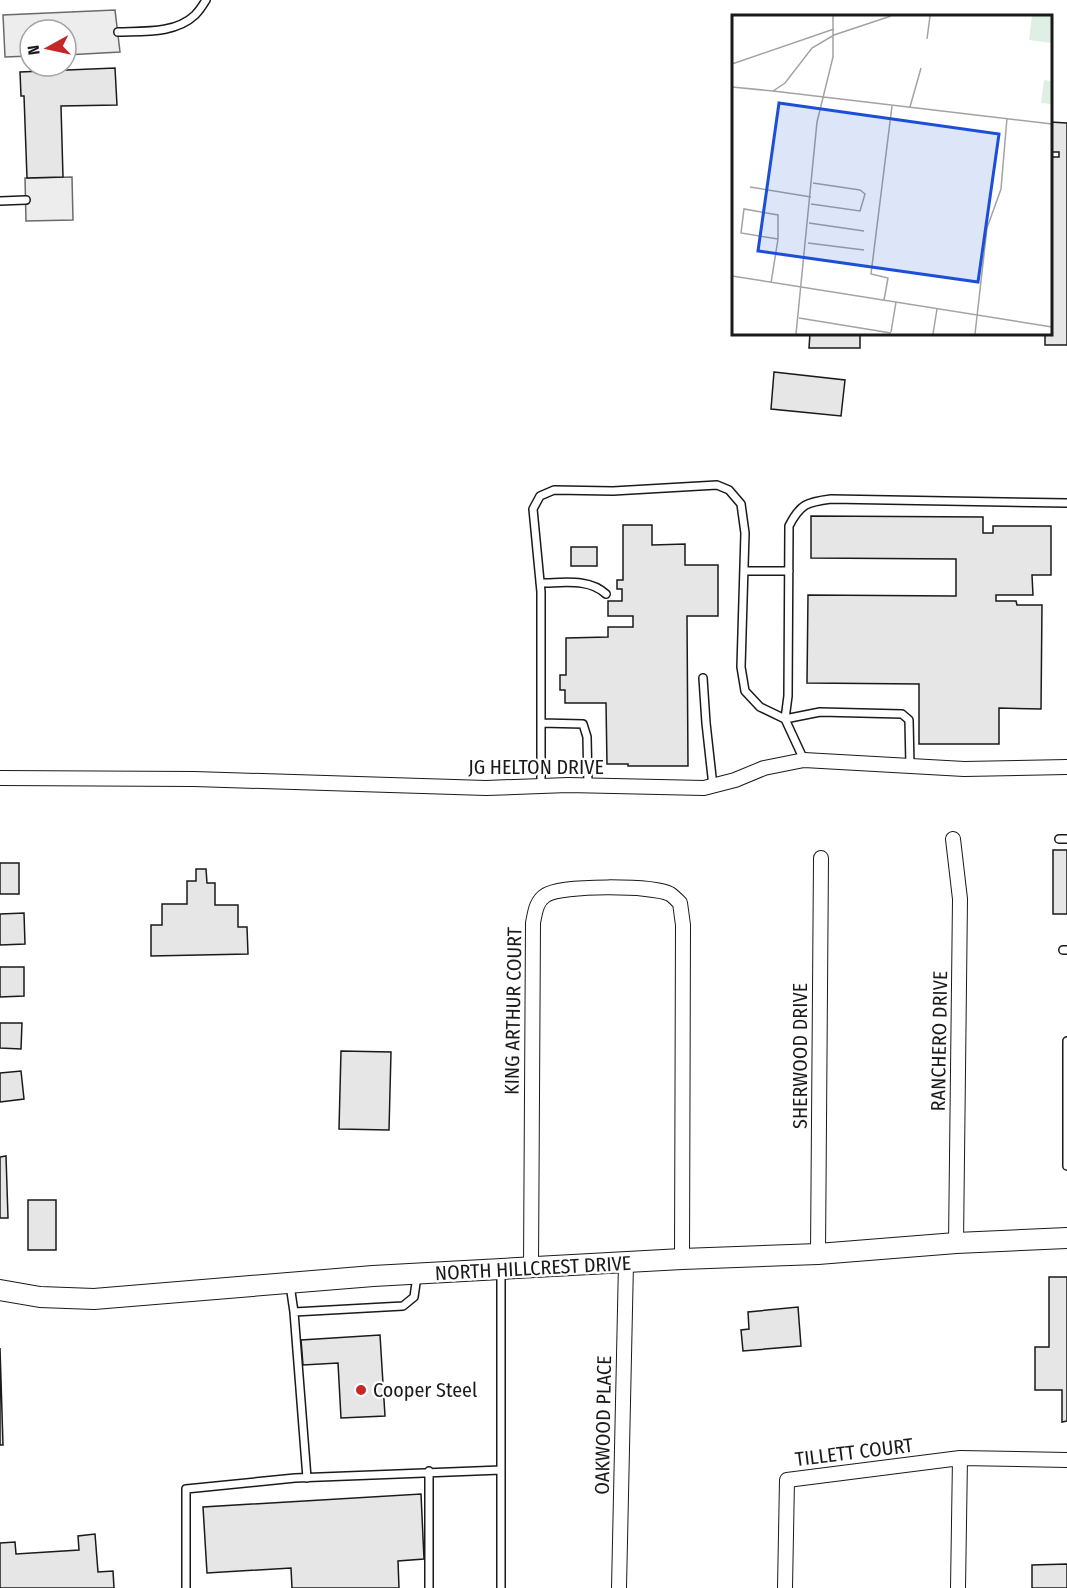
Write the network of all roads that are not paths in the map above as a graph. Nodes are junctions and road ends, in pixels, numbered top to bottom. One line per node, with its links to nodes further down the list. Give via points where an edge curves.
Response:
1 (206, 0): 2 (lane, via 195,15 179,25)
2 (118, 32)
3 (26, 200): 4 (lane)
4 (0, 201)
5 (1067, 503): 7 (lane, via 810,502 796,512 789,526)
6 (744, 571): 7 (lane); 8 (lane, via 741,504 729,490 717,485 554,490 540,496 533,509); 11 (lane, via 741,667 745,691 760,707)
7 (789, 571): 11 (lane)
8 (540, 583): 9 (lane, via 584,583 598,586); 12 (lane)
9 (606, 594)
10 (703, 678): 19 (lane)
11 (785, 719): 13 (lane); 14 (lane, via 820,712 902,714 909,720)
12 (541, 723): 17 (lane, via 583,724); 18 (lane)
13 (804, 760): 14 (street, JG HELTON DRIVE); 19 (street, JG HELTON DRIVE, via 764,768)
14 (910, 766): 15 (street, JG HELTON DRIVE)
15 (1067, 767)
16 (0, 777): 18 (street, JG HELTON DRIVE)
17 (588, 785): 18 (street, JG HELTON DRIVE); 19 (street, JG HELTON DRIVE)
18 (541, 786)
19 (713, 786)
20 (953, 839): 25 (street, RANCHERO DRIVE, via 960,899)
21 (821, 858): 26 (street, SHERWOOD DRIVE)
22 (1067, 1041): 23 (lane)
23 (1067, 1166)
24 (1067, 1238): 25 (street, NORTH HILLCREST DRIVE)
25 (956, 1243): 26 (street, NORTH HILLCREST DRIVE)
26 (818, 1254): 27 (street, NORTH HILLCREST DRIVE)
27 (682, 1259): 28 (street, NORTH HILLCREST DRIVE); 29 (street, KING ARTHUR COURT, via 680,903 669,893 637,887 559,890 537,903 533,923)
28 (626, 1263): 29 (street, NORTH HILLCREST DRIVE); 43 (street, OAKWOOD PLACE)
29 (531, 1267): 30 (street, NORTH HILLCREST DRIVE)
30 (501, 1269): 31 (street, NORTH HILLCREST DRIVE); 37 (lane)
31 (418, 1274): 32 (street, NORTH HILLCREST DRIVE); 34 (lane, via 414,1297 403,1306)
32 (290, 1283): 33 (street, NORTH HILLCREST DRIVE, via 94,1299 40,1297); 34 (lane)
33 (0, 1290)
34 (294, 1312): 39 (lane)
35 (960, 1458): 36 (street, TILLETT COURT); 44 (street, TILLETT COURT, via 787,1480); 45 (street)
36 (1067, 1460)
37 (501, 1470): 38 (lane); 42 (lane)
38 (429, 1472): 39 (lane); 41 (lane)
39 (307, 1478): 40 (lane, via 186,1488)
40 (186, 1588)
41 (429, 1588)
42 (501, 1588)
43 (619, 1588)
44 (785, 1588)
45 (958, 1588)

